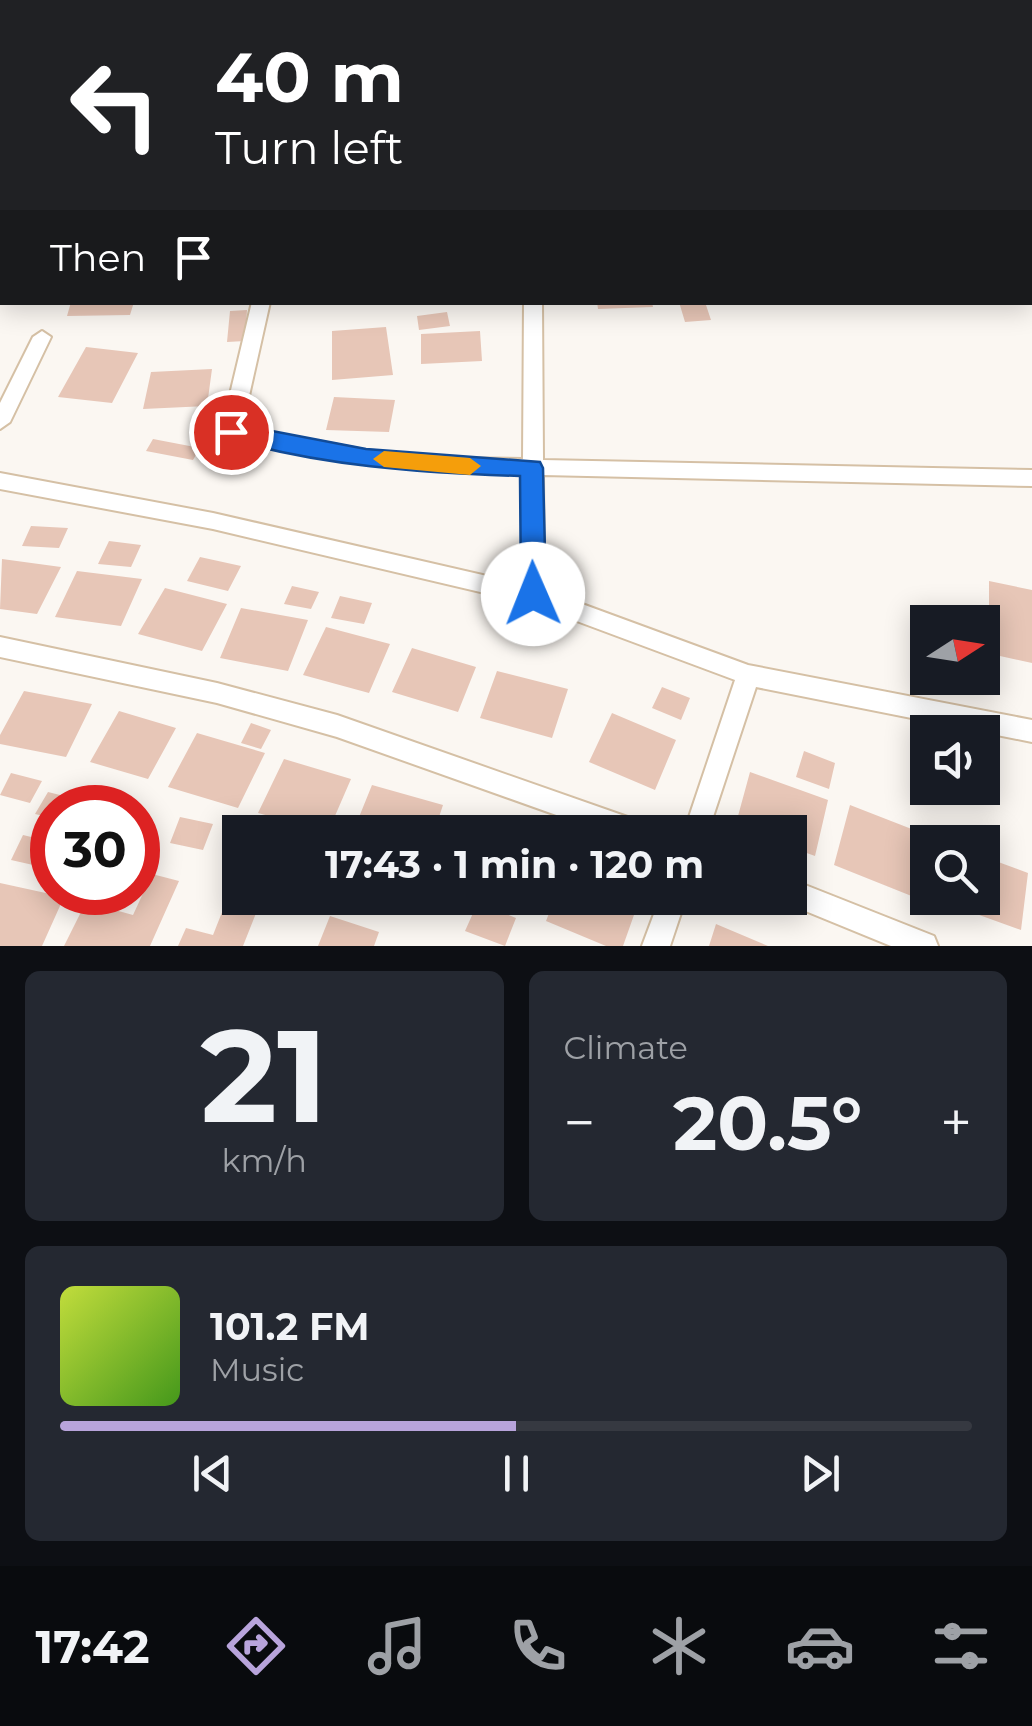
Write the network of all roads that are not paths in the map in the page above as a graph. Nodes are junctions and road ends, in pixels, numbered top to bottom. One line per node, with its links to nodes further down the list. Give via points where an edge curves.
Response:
1 (260, 305): 5 (street, via 231,432 366,457)
2 (533, 305): 5 (street)
3 (42, 337): 4 (street)
4 (0, 422)
5 (532, 468): 6 (street); 8 (street)
6 (1032, 478)
7 (0, 481): 8 (street, via 213,521)
8 (533, 594): 10 (street)
9 (0, 647): 12 (street, via 337,726)
10 (748, 675): 11 (street); 13 (street)
11 (1032, 731)
12 (588, 815)
13 (702, 815)
14 (807, 899): 17 (street)
15 (667, 915): 16 (street)
16 (656, 946)
17 (924, 946)

